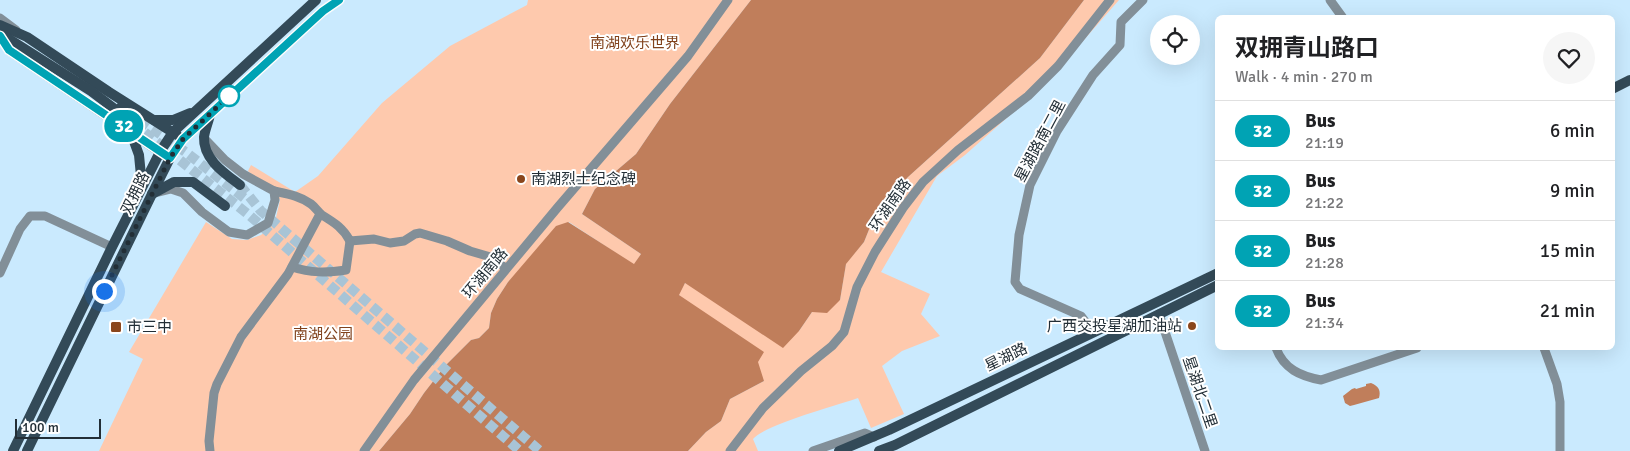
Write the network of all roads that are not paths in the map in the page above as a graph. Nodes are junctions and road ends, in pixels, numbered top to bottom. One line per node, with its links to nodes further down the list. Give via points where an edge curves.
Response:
1 (316, 0): 18 (main road, 双拥路)
2 (338, 0): 19 (main road, 双拥路)
3 (728, 0): 36 (street, 环湖南路, via 688,56)
4 (1110, 0): 52 (street, 环湖南路, via 1058,66 1028,96 958,150 923,182 875,252 857,287 844,332 763,408)
5 (1143, 0): 41 (street, 星湖路南二里, via 1122,22 1120,45 1093,75 1057,131 1030,185 1019,235 1015,282 1020,289 1081,316)
6 (1330, 0): 7 (street)
7 (1341, 15)
8 (0, 18): 11 (street)
9 (0, 25): 11 (main road); 21 (main road)
10 (0, 35): 13 (main road); 21 (main road, via 83,86)
11 (27, 37): 20 (main road)
12 (0, 43): 13 (street)
13 (9, 50): 21 (main road)
14 (1630, 73): 15 (main road)
15 (1615, 80)
16 (1630, 80): 17 (main road)
17 (1615, 88)
18 (195, 110): 20 (main road, via 173,120); 22 (main road, 双拥路)
19 (211, 113): 23 (main road); 24 (main road, 双拥路)
20 (154, 120): 22 (main road)
21 (133, 124): 25 (main road); 28 (main road)
22 (173, 132): 24 (main road); 25 (main road, 双拥路)
23 (204, 138): 27 (main road, via 209,156 223,173); 29 (street, via 243,174)
24 (183, 139): 26 (main road, 双拥路)
25 (160, 152): 26 (main road); 28 (main road, 双拥路)
26 (170, 158): 30 (main road, 双拥路)
27 (240, 185)
28 (142, 187): 34 (main road, 双拥路)
29 (274, 191): 30 (street, via 276,200 268,223 247,235 229,232 183,193 171,190); 32 (street, via 299,196)
30 (152, 194): 31 (main road, via 174,182 193,182); 49 (main road, 双拥路)
31 (225, 206)
32 (320, 214): 33 (street, via 335,222); 35 (street)
33 (350, 241): 35 (street, via 346,270 323,273); 36 (street, via 374,239 390,243 420,234 494,258)
34 (112, 247): 37 (street, via 45,216 30,216 20,229); 48 (main road, 双拥路)
35 (292, 267): 50 (street, via 241,337 214,391)
36 (506, 269): 51 (street, 环湖南路, via 414,380)
37 (0, 273)
38 (1215, 274): 41 (main road, 星湖路)
39 (1215, 286): 40 (main road, 星湖路)
40 (1159, 314): 47 (main road, 星湖路); 56 (street, 星湖北二里)
41 (1093, 332): 45 (main road, 星湖路)
42 (1277, 350): 43 (street, via 1285,364 1295,372 1321,380)
43 (1411, 350)
44 (1545, 350): 57 (street, via 1560,402)
45 (889, 430): 46 (main road, 星湖路); 47 (main road)
46 (874, 437): 53 (street, via 865,432); 54 (main road, 星湖路); 55 (main road)
47 (896, 448): 55 (main road, 星湖路)
48 (13, 451)
49 (27, 451)
50 (210, 451)
51 (364, 451)
52 (730, 451)
53 (813, 451)
54 (839, 451)
55 (879, 451)
56 (1205, 451)
57 (1560, 451)

